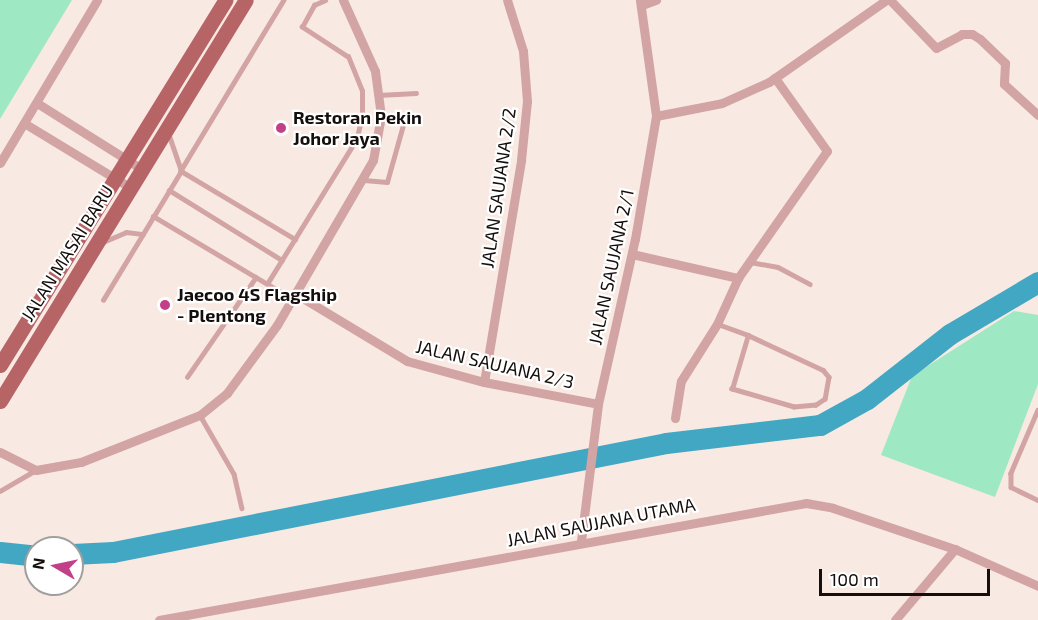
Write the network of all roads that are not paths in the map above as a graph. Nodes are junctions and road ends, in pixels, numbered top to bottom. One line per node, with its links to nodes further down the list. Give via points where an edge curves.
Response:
1 (97, 0): 16 (street)
2 (225, 0): 22 (main road, JALAN MASAI BARU)
3 (246, 0): 21 (main road, JALAN MASAI BARU)
4 (284, 0): 25 (lane)
5 (306, 0): 12 (lane)
6 (325, 0): 12 (lane)
7 (343, 0): 15 (street, via 375,71)
8 (507, 0): 47 (street, JALAN SAUJANA 2/2, via 523,51 527,101 522,159)
9 (656, 0): 11 (street)
10 (888, 0): 13 (street); 17 (street, via 936,48 962,34 972,33 980,39 1005,63 1004,84)
11 (641, 3): 19 (street, JALAN SAUJANA 2/1)
12 (314, 5): 32 (lane, via 302,27 348,57 362,92 362,115 357,138)
13 (775, 78): 19 (street, via 722,103); 36 (street, via 827,151)
14 (416, 93): 15 (lane)
15 (378, 95): 18 (street)
16 (37, 103): 20 (street); 22 (street)
17 (1038, 115)
18 (381, 116): 27 (street, via 373,160); 27 (lane, via 403,125 387,182)
19 (656, 116): 34 (street, JALAN SAUJANA 2/1)
20 (24, 123): 23 (street); 26 (street, JALAN MASAI BARU)
21 (167, 131): 24 (main road, JALAN MASAI BARU); 25 (lane)
22 (127, 160): 24 (street); 26 (main road, JALAN MASAI BARU)
23 (0, 163)
24 (142, 169): 28 (main road, JALAN MASAI BARU)
25 (181, 171): 29 (lane); 32 (lane)
26 (115, 179): 28 (street, JALAN MASAI BARU); 45 (main road, JALAN MASAI BARU)
27 (363, 180): 41 (street)
28 (130, 188): 33 (main road, JALAN MASAI BARU)
29 (169, 190): 30 (lane); 35 (lane)
30 (153, 216): 31 (lane); 37 (lane)
31 (143, 234): 33 (lane, via 117,234); 42 (lane)
32 (295, 239): 35 (lane)
33 (94, 246): 48 (main road, JALAN MASAI BARU)
34 (632, 254): 38 (street); 49 (street, JALAN SAUJANA 2/1)
35 (282, 260): 39 (lane)
36 (750, 262): 38 (street); 40 (lane, via 778,267)
37 (256, 277): 39 (lane); 46 (lane)
38 (738, 278): 43 (street)
39 (267, 284): 41 (lane)
40 (810, 284)
41 (294, 297): 47 (street, JALAN SAUJANA 2/3, via 402,359); 51 (street, via 226,393)
42 (103, 300)
43 (717, 324): 44 (lane); 52 (street, via 681,381)
44 (748, 335): 44 (lane, via 732,389 794,407 816,405 825,399 829,377 823,370)
45 (0, 365)
46 (188, 377)
47 (484, 382): 49 (street, JALAN SAUJANA 2/3)
48 (0, 401)
49 (598, 404): 58 (street, JALAN SAUJANA 2/1)
50 (1038, 410): 56 (lane, via 1011,473 1011,487)
51 (200, 415): 54 (street, via 81,462); 57 (lane, via 234,474)
52 (675, 418)
53 (0, 452): 54 (street)
54 (36, 470): 55 (lane)
55 (0, 491)
56 (1038, 501)
57 (242, 508)
58 (581, 541): 59 (street, JALAN SAUJANA UTAMA, via 806,503 833,508); 61 (street, JALAN SAUJANA UTAMA)
59 (950, 556): 60 (street, JALAN SAUJANA UTAMA); 62 (street)
60 (1038, 586)
61 (159, 620)
62 (895, 620)

